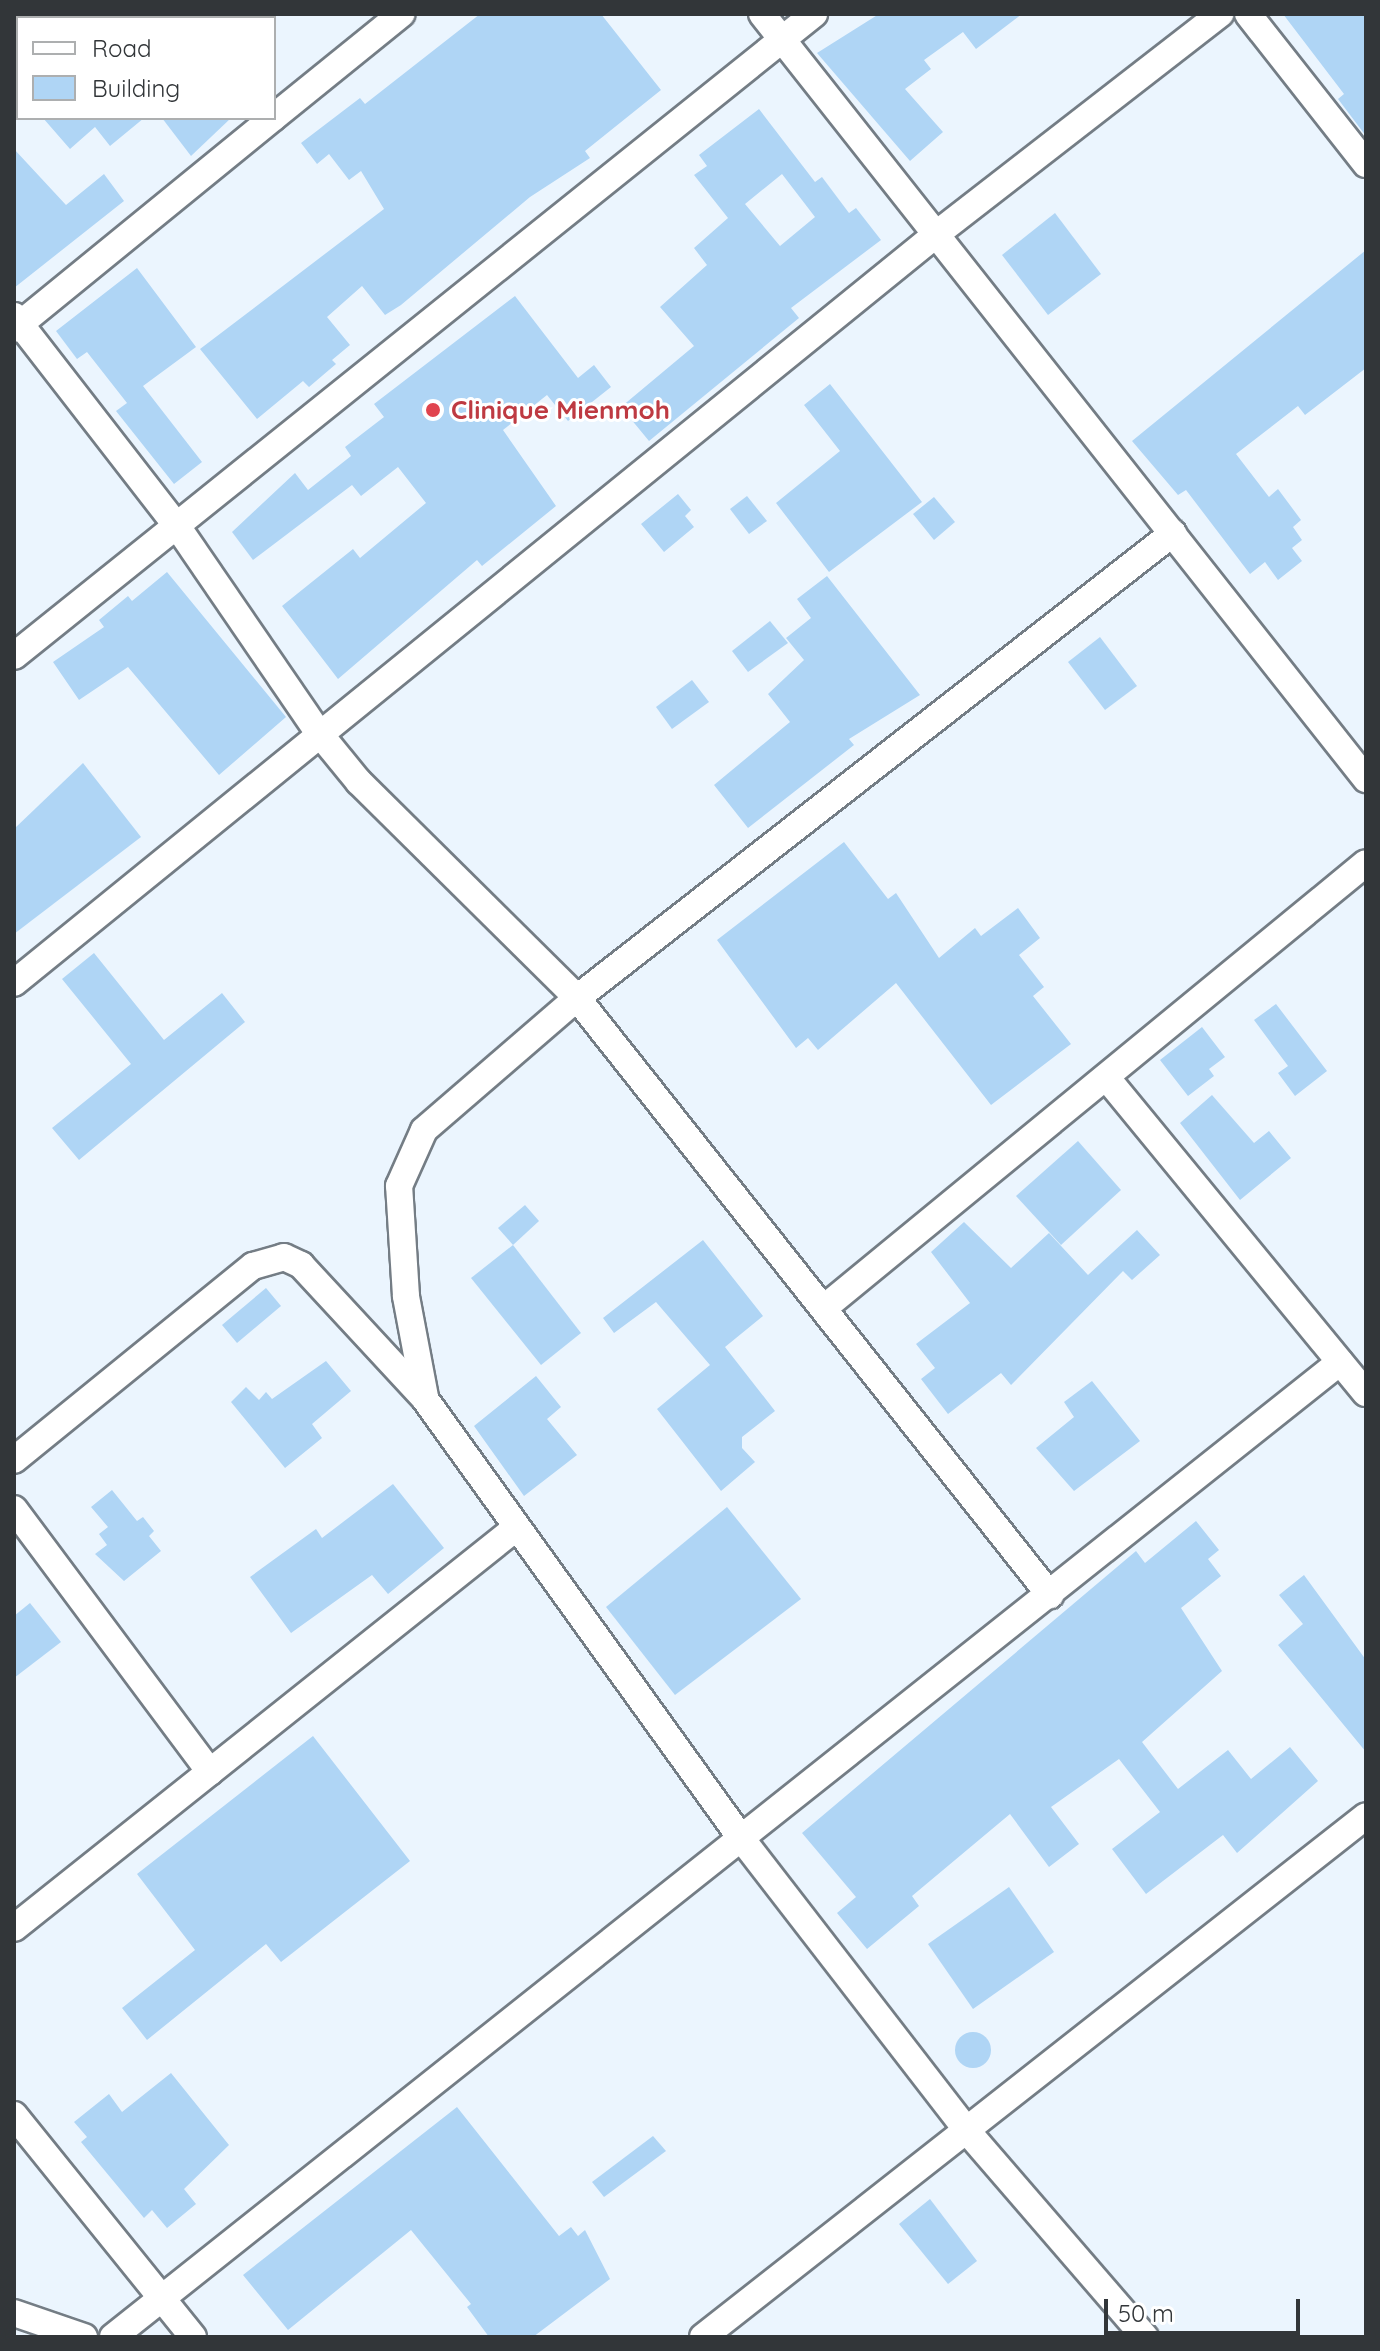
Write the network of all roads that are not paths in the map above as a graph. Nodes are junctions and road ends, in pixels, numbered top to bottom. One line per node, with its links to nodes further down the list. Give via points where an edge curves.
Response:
1 (762, 14): 6 (street)
2 (814, 14): 6 (street)
3 (1220, 14): 10 (street)
4 (1248, 14): 9 (street)
5 (392, 17): 7 (street)
6 (782, 39): 10 (street); 12 (street)
7 (276, 115)
8 (270, 120): 11 (street)
9 (1366, 164)
10 (939, 232): 13 (street); 15 (street)
11 (16, 323): 12 (street)
12 (177, 526): 14 (street); 15 (street)
13 (1173, 533): 16 (street); 19 (street)
14 (14, 656)
15 (319, 733): 18 (street); 19 (street, via 359,782)
16 (1366, 779)
17 (1366, 863): 20 (street)
18 (14, 983)
19 (577, 998): 21 (street); 24 (street, via 424,1130 399,1186 406,1296)
20 (1106, 1077): 21 (street); 22 (street)
21 (824, 1308): 28 (street)
22 (1340, 1362): 23 (street); 28 (street)
23 (1366, 1393)
24 (425, 1399): 25 (street, via 301,1265 284,1257 253,1266); 27 (street)
25 (14, 1460)
26 (14, 1509): 29 (street)
27 (517, 1527): 29 (street); 31 (street)
28 (1050, 1595): 31 (street)
29 (210, 1772): 32 (street)
30 (1366, 1816): 34 (street)
31 (741, 1838): 34 (street); 35 (street)
32 (14, 1928)
33 (14, 2115): 35 (street)
34 (968, 2132): 40 (street); 41 (street)
35 (162, 2297): 38 (street); 39 (street)
36 (14, 2313): 37 (street)
37 (84, 2337)
38 (113, 2337)
39 (193, 2337)
40 (703, 2337)
41 (1145, 2337)

